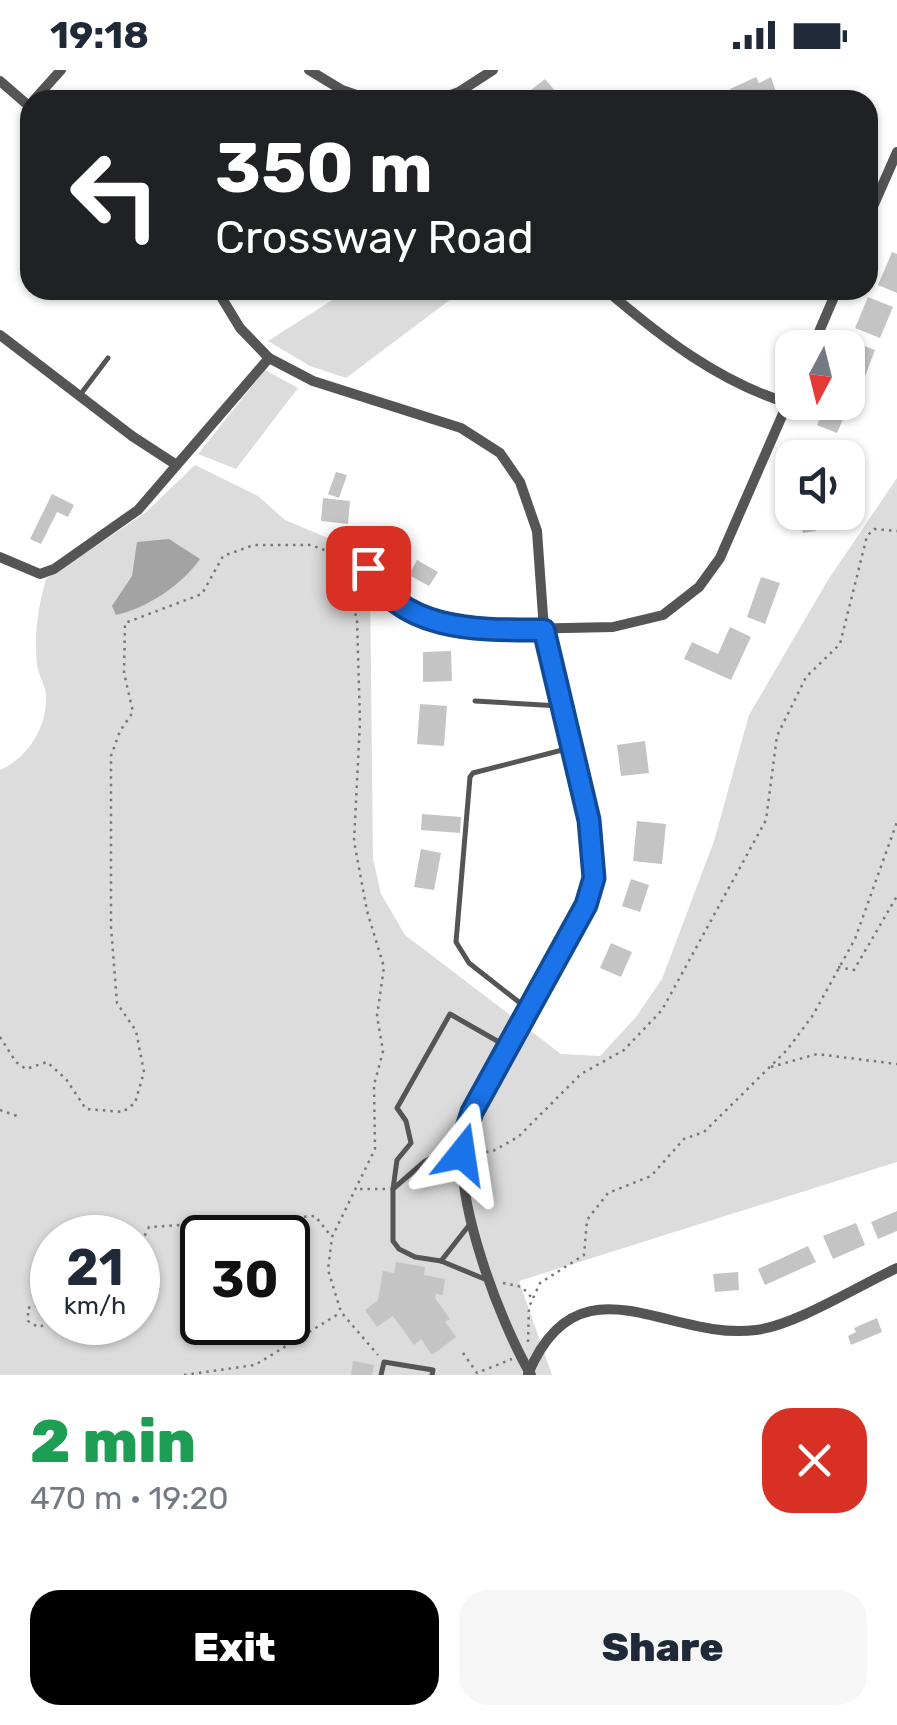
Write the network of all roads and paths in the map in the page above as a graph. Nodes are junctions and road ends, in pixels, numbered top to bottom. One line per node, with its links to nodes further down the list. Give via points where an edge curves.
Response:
1 (61, 70): 4 (street)
2 (309, 70): 5 (street)
3 (493, 70): 6 (street)
4 (43, 90)
5 (342, 90)
6 (462, 90)
7 (897, 152): 8 (street)
8 (878, 195)
9 (223, 300): 15 (street)
10 (619, 300): 17 (street, via 685,352 751,392)
11 (832, 300): 12 (street)
12 (819, 330)
13 (0, 335): 16 (street)
14 (108, 358): 16 (lane)
15 (268, 358): 19 (street); 23 (street, via 313,381 461,428 500,453 533,512)
16 (80, 395): 19 (street)
17 (775, 396)
18 (780, 420): 23 (street, via 720,558 699,587 662,614 612,627)
19 (175, 464): 21 (street, via 138,510 54,569 35,574)
20 (897, 531): 38 (path, via 880,528 868,536 840,644 806,677 777,736 766,820 662,1010 624,1050 581,1074 518,1137 493,1151)
21 (0, 557)
22 (368, 568): 23 (street, via 396,604 419,615 468,630)
23 (544, 630): 25 (street)
24 (475, 701): 25 (lane)
25 (560, 706): 26 (street)
26 (570, 748): 30 (street, via 589,820 594,878); 30 (lane, via 470,776 456,942 469,963)
27 (897, 822): 29 (path, via 855,940)
28 (897, 896): 29 (path, via 854,970)
29 (837, 966): 34 (path, via 813,1016)
30 (530, 1010): 32 (street)
31 (0, 1037): 39 (path, via 26,1069 46,1062 86,1108 124,1112 135,1103 144,1072 136,1031 117,1003 112,927 111,756 133,712 124,672 125,623 202,594 223,556 254,546 327,551 345,574 357,620 354,841 384,967 375,1150)
32 (507, 1046): 37 (street); 40 (lane, via 450,1014 397,1108 410,1142 398,1160)
33 (897, 1064): 34 (path, via 816,1054)
34 (769, 1067): 48 (path, via 651,1176 608,1192 587,1220 584,1255 540,1283)
35 (0, 1110): 36 (path)
36 (20, 1117)
37 (463, 1140): 38 (street); 40 (lane)
38 (462, 1154): 41 (street)
39 (358, 1189): 40 (path); 43 (path)
40 (393, 1189): 44 (lane, via 399,1250)
41 (473, 1220): 44 (lane); 46 (street)
42 (160, 1226): 43 (path, via 314,1216)
43 (332, 1237): 49 (path, via 328,1270)
44 (440, 1261): 46 (lane)
45 (897, 1268): 54 (street, via 750,1331 718,1331 635,1309 594,1310 567,1320 538,1351)
46 (490, 1282): 50 (street)
47 (502, 1283): 48 (path, via 522,1287)
48 (533, 1299): 50 (path, via 529,1341)
49 (342, 1312): 52 (path); 55 (path, via 255,1365)
50 (519, 1352): 51 (path, via 478,1373); 54 (street)
51 (462, 1353)
52 (384, 1362): 53 (lane); 56 (lane)
53 (410, 1366): 57 (lane); 58 (lane, via 433,1370)
54 (529, 1374)
55 (184, 1375)
56 (381, 1375)
57 (408, 1375)
58 (432, 1375)

